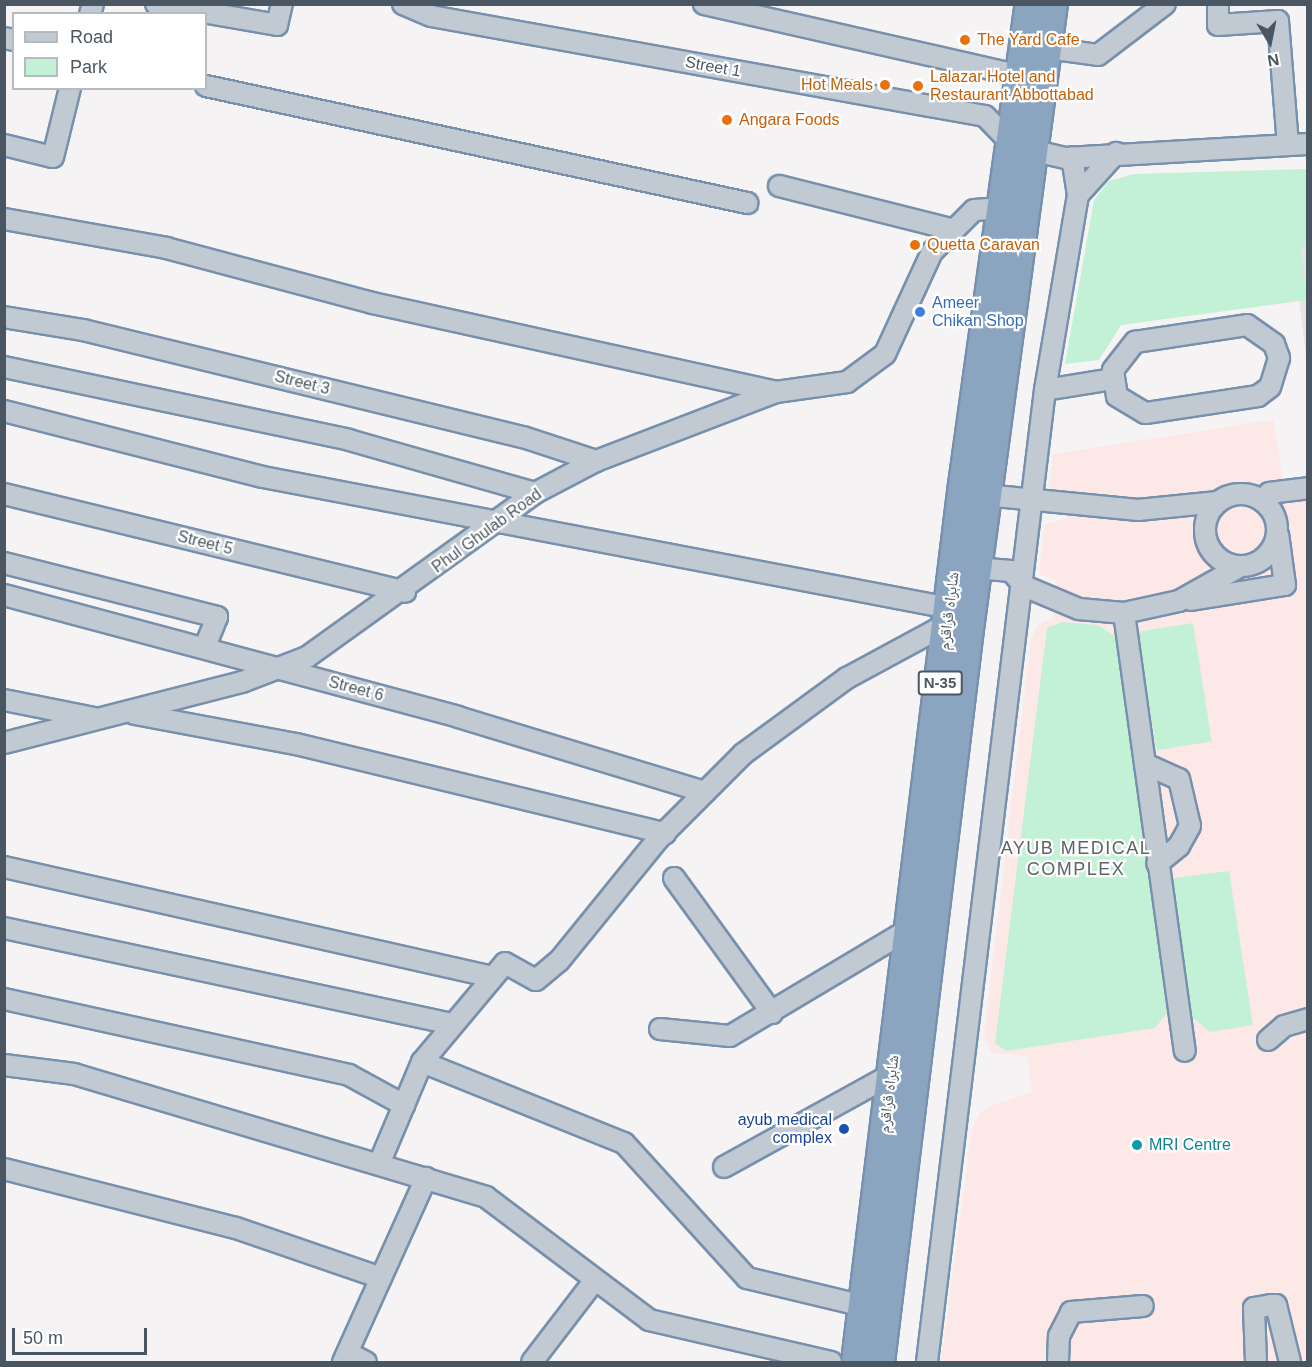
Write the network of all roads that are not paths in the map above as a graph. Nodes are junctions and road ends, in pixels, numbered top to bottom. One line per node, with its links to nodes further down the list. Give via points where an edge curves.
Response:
1 (156, 4): 10 (street)
2 (282, 4): 11 (street, via 278,25)
3 (403, 4): 9 (street, Street 1)
4 (704, 4): 13 (street)
5 (1031, 4): 13 (highway, شاہراہ قراقرم / N-35)
6 (1052, 4): 12 (highway, شاہراہ قراقرم / N-35)
7 (1165, 4): 12 (street, via 1098,55)
8 (1218, 4): 18 (street, via 1218,25 1278,21)
9 (433, 10): 19 (street, Street 1, via 985,116)
10 (202, 12)
11 (207, 13)
12 (1047, 48): 19 (highway, شاہراہ قراقرم / N-35)
13 (1022, 76): 19 (highway, شاہراہ قراقرم / N-35)
14 (207, 86): 24 (street)
15 (70, 90): 17 (street, via 53,157)
16 (1308, 144): 18 (street)
17 (4, 145)
18 (1288, 145): 20 (street)
19 (1024, 148): 21 (street); 25 (highway, شاہراہ قراقرم / N-35); 39 (highway, شاہراہ قراقرم / N-35)
20 (1116, 153): 21 (street); 23 (street)
21 (1072, 157): 23 (street)
22 (779, 186): 27 (street)
23 (1077, 195): 31 (street)
24 (747, 203)
25 (1004, 208): 27 (street, Phul Ghulab Road, via 974,210); 53 (highway, شاہراہ قراقرم / N-35)
26 (4, 219): 32 (street, via 166,248 372,303)
27 (954, 230): 32 (street, Phul Ghulab Road, via 932,252 885,354 847,382)
28 (4, 317): 34 (street, Street 3, via 512,434)
29 (4, 367): 38 (street, via 348,440)
30 (1112, 379): 30 (street, via 1124,405 1145,413 1258,396 1270,387 1279,358 1274,344 1248,325 1135,342 1116,361); 31 (street)
31 (1045, 390): 41 (street)
32 (776, 392): 34 (street, Phul Ghulab Road)
33 (4, 411): 42 (street, via 263,477)
34 (597, 461): 38 (street, Phul Ghulab Road)
35 (1308, 488): 36 (street)
36 (1269, 493)
37 (4, 494): 48 (street, Street 5)
38 (535, 494): 42 (street, Phul Ghulab Road)
39 (985, 495): 41 (street); 46 (highway, شاہراہ قراقرم / N-35)
40 (1218, 502): 41 (street, via 1138,510); 43 (street, via 1232,495 1259,498 1272,512); 45 (street, via 1205,528 1208,543 1215,555)
41 (1032, 504): 47 (street)
42 (494, 525): 48 (street, Phul Ghulab Road); 53 (street)
43 (1277, 531): 45 (street, via 1267,555); 51 (street, via 1285,585)
44 (4, 563): 55 (street, via 217,618)
45 (1241, 566): 51 (street)
46 (976, 568): 47 (street, via 1011,571); 94 (highway, شاہراہ قراقرم / N-35)
47 (1024, 586): 50 (street); 54 (street)
48 (405, 591): 56 (street, Phul Ghulab Road, via 307,657)
49 (4, 595): 55 (street, Street 6)
50 (1054, 598): 52 (street, via 1078,609); 54 (street, via 1027,612)
51 (1179, 602): 52 (street)
52 (1124, 613): 61 (street)
53 (948, 616): 62 (street, via 847,678 743,754); 68 (highway, شاہراہ قراقرم / N-35)
54 (1019, 625): 95 (street)
55 (205, 647): 56 (street, Street 6)
56 (280, 668): 58 (street, Phul Ghulab Road); 62 (street, Street 6)
57 (4, 700): 59 (street)
58 (128, 712): 59 (street, Phul Ghulab Road); 63 (street, via 296,744)
59 (100, 720): 60 (street, Phul Ghulab Road)
60 (4, 744)
61 (1145, 764): 64 (street); 64 (street, via 1179,779 1190,826 1179,846)
62 (705, 792): 63 (street)
63 (665, 833): 69 (street, via 559,961 536,980 505,963)
64 (1157, 864): 76 (street)
65 (4, 867): 69 (street)
66 (674, 878): 71 (street)
67 (4, 928): 73 (street)
68 (908, 930): 71 (street); 79 (highway, شاہراہ قراقرم / N-35)
69 (493, 976): 73 (street)
70 (4, 999): 80 (street, via 349,1075)
71 (772, 1013): 74 (street, via 716,1038)
72 (1308, 1019): 75 (street, via 1284,1026)
73 (451, 1024): 77 (street)
74 (660, 1029)
75 (1268, 1040)
76 (1185, 1051)
77 (422, 1062): 80 (street); 87 (street, via 624,1143 747,1278)
78 (4, 1065): 81 (street, via 74,1074)
79 (891, 1075): 82 (street); 87 (highway, شاہراہ قراقرم / N-35)
80 (404, 1105): 81 (street)
81 (380, 1164): 84 (street)
82 (724, 1167)
83 (4, 1169): 85 (street, via 237,1228)
84 (426, 1178): 85 (street); 86 (street, via 486,1197)
85 (381, 1278): 89 (street)
86 (595, 1280): 91 (street); 92 (street, via 649,1320)
87 (864, 1306): 93 (highway, شاہراہ قراقرم / N-35)
88 (1143, 1306): 96 (street, via 1071,1312 1059,1336)
89 (345, 1358): 90 (street)
90 (366, 1362)
91 (532, 1362)
92 (831, 1362)
93 (857, 1362)
94 (879, 1362)
95 (927, 1362)
96 (1058, 1362)
97 (1256, 1362): 98 (street, via 1254,1308 1276,1305)
98 (1290, 1362)

